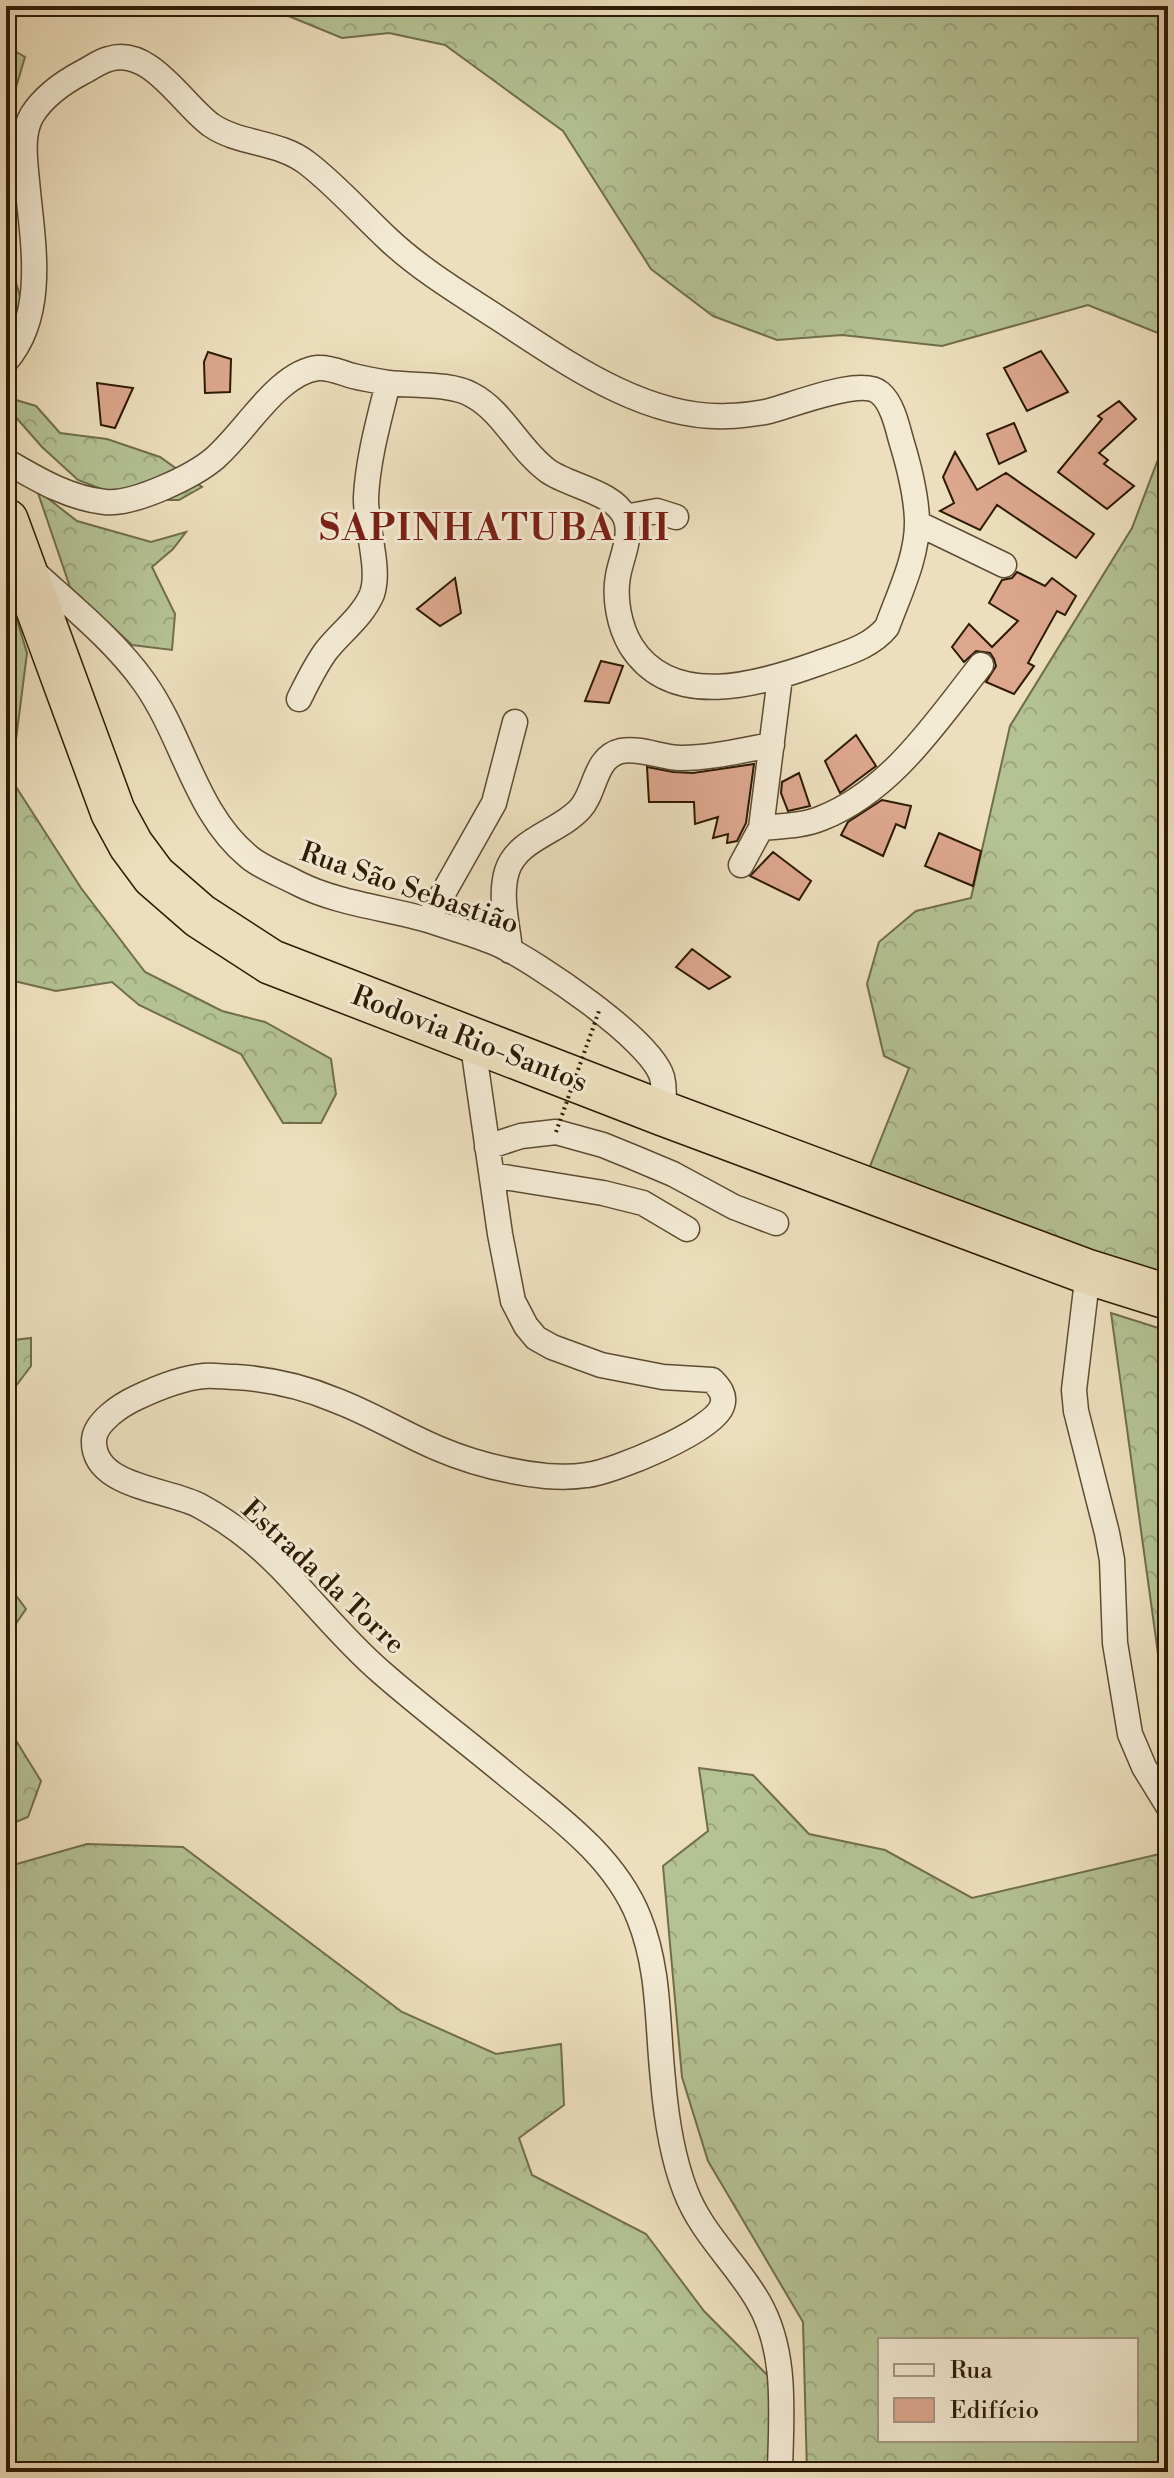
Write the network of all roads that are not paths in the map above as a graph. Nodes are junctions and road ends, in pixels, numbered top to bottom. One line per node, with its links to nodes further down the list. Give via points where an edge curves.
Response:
1 (6, 361): 6 (street, via 27,329 32,308 24,150 30,117 67,80 109,59 135,58 214,127 296,155 438,279 625,394 686,413 729,416 851,389 869,387 883,395 911,473)
2 (388, 383): 3 (street, via 329,368 306,371 262,405 215,458 144,495 108,503 47,485); 4 (street, via 469,393 492,410 549,472 604,497); 11 (street, via 367,481 373,592 322,658)
3 (6, 461)
4 (625, 517): 5 (street, via 657,511); 10 (street, via 627,536 617,577 621,621 631,645 652,669 677,681 713,688)
5 (676, 517)
6 (917, 523): 8 (street); 10 (street, via 911,557 879,637)
7 (13, 540): 16 (street, Rua São Sebastião, via 145,683 219,827 251,859 302,886); 18 (highway, Rodovia Rio-Santos, via 113,812 154,876 200,916 271,962)
8 (1004, 565)
9 (981, 665): 14 (street, via 882,781 819,819)
10 (780, 677): 13 (street)
11 (299, 699)
12 (515, 722): 16 (street, via 494,803)
13 (772, 745): 14 (street); 17 (street, via 694,758 629,750 608,757 580,810 526,847 507,870 504,908)
14 (761, 828): 15 (street)
15 (741, 865)
16 (428, 920): 17 (street, Rua São Sebastião)
17 (510, 951): 19 (street, Rua São Sebastião, via 626,1030 662,1076)
18 (472, 1039): 19 (highway, Rodovia Rio-Santos); 20 (street, Estrada da Torre)
19 (662, 1113): 24 (highway, Rodovia Rio-Santos)
20 (487, 1147): 21 (street, Estrada da Torre); 22 (street, via 556,1132 635,1158)
21 (492, 1175): 23 (street, via 643,1203); 27 (street, Estrada da Torre, via 513,1301 536,1338 601,1365 712,1380 723,1403 706,1425 604,1471 550,1476 492,1468 333,1399 261,1379 205,1375 161,1386 127,1403 98,1428 95,1448 102,1464 118,1478 191,1501 248,1540 375,1668 570,1826 615,1874 650,1948 663,2080 686,2192 705,2230 756,2297 778,2350)
22 (776, 1223)
23 (687, 1229)
24 (1088, 1272): 25 (highway, Rodovia Rio-Santos); 26 (street, via 1076,1411 1112,1560 1115,1643 1130,1734)
25 (1168, 1297)
26 (1168, 1806)
27 (780, 2472)

